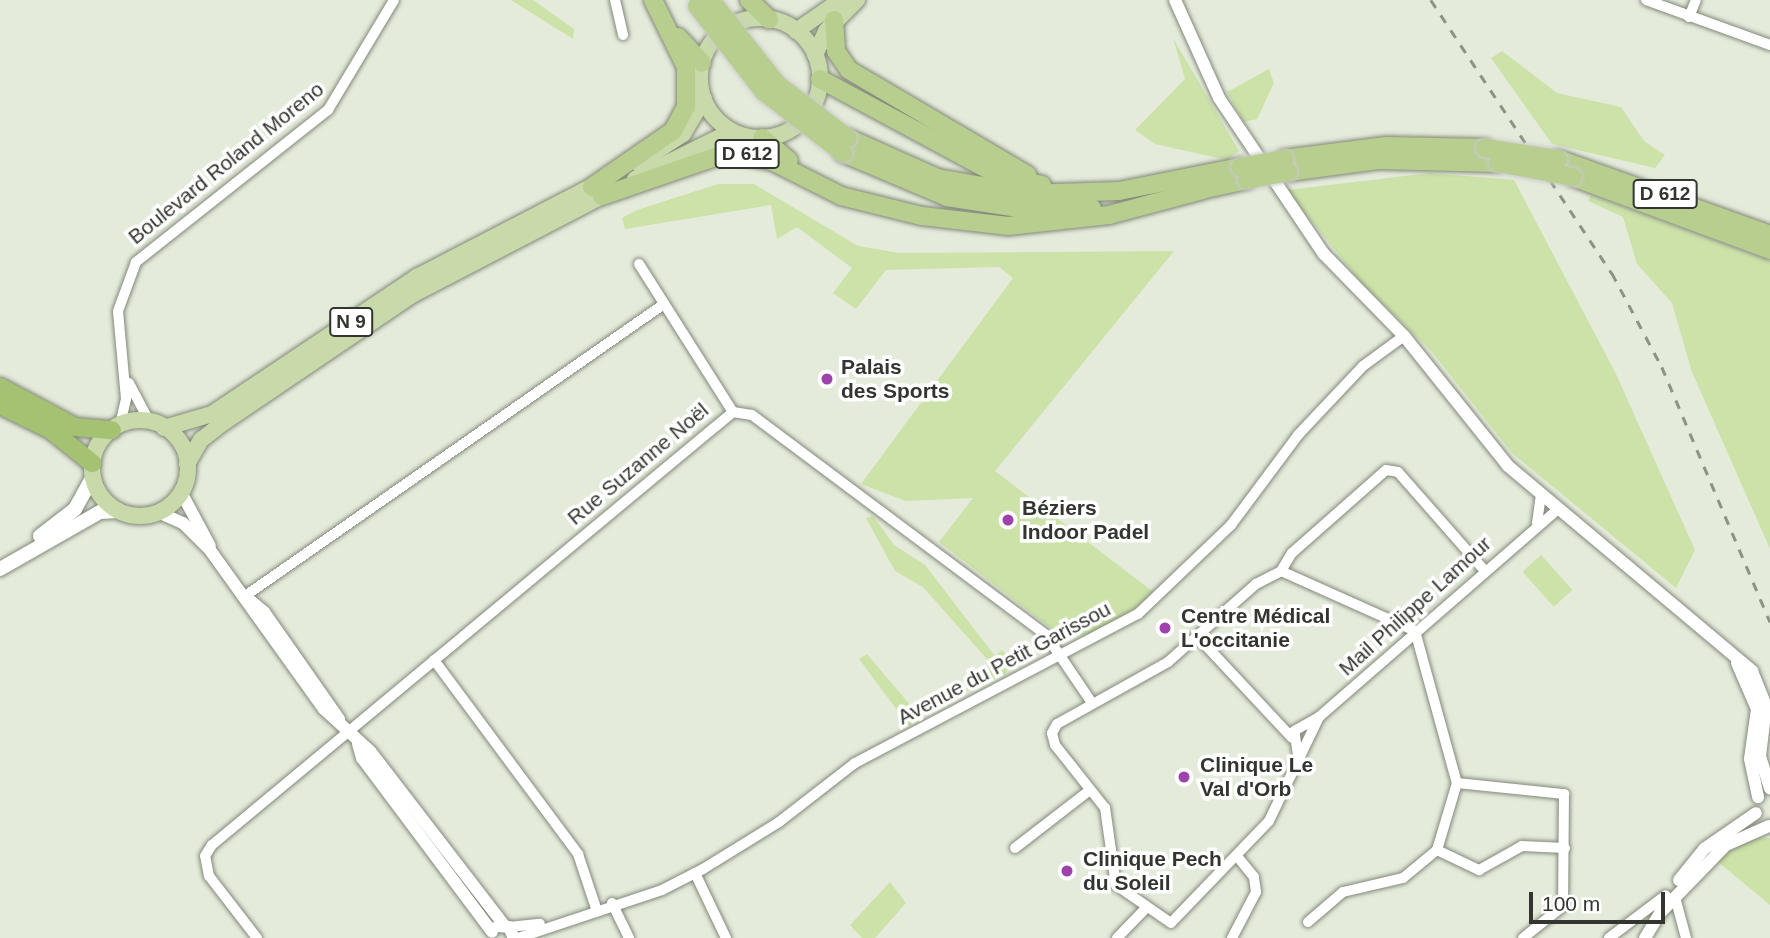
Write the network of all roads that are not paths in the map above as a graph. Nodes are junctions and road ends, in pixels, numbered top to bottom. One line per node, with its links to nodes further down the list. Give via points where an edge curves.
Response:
1 (394, 0): 37 (street, Boulevard Roland Moreno, via 328,110 136,262 118,311)
2 (615, 0): 16 (street)
3 (653, 0): 29 (highway, via 686,67 685,107 673,131)
4 (658, 0): 19 (highway, via 676,35)
5 (749, 0): 13 (highway)
6 (841, 0): 15 (main road)
7 (857, 0): 14 (main road)
8 (1175, 0): 36 (street, via 1219,98 1294,215)
9 (1646, 0): 12 (street)
10 (1696, 0): 12 (street)
11 (701, 2): 24 (highway, D 612, bridge, via 764,92)
12 (1689, 17): 17 (street)
13 (769, 19): 15 (main road); 19 (main road, via 725,30)
14 (834, 20): 18 (main road); 27 (highway, D 612, via 836,51 858,77)
15 (796, 30): 18 (main road)
16 (623, 36)
17 (1770, 45)
18 (815, 55): 20 (main road)
19 (702, 64): 21 (main road)
20 (820, 79): 23 (main road, via 804,119); 27 (highway, D 612, via 1000,176)
21 (704, 99): 22 (main road); 29 (main road, N 9, via 677,140)
22 (732, 131): 23 (main road); 29 (main road, N 9)
23 (762, 138): 31 (highway, via 814,177)
24 (846, 146): 28 (highway, D 612, via 922,189 991,206 1072,210); 30 (highway, D 612, via 984,189 1057,196)
25 (1286, 165): 26 (highway, D 612, bridge); 32 (highway, D 612, bridge, via 1386,146 1485,148 1558,159); 33 (highway, D 612, bridge, via 1378,160 1498,163 1573,177)
26 (1244, 174): 28 (highway, D 612); 30 (highway, D 612)
27 (1053, 187): 30 (highway, D 612)
28 (1203, 190): 31 (highway, D 612, via 1109,215 1035,225 953,221)
29 (597, 191): 31 (highway, D 612, via 709,155 743,154 772,161 841,196); 43 (main road, N 9, via 417,277 212,414); 44 (main road, N 9, via 412,295 223,423 201,440)
30 (1119, 191)
31 (890, 208)
32 (1770, 235)
33 (1770, 250)
34 (639, 264): 35 (street)
35 (664, 304): 40 (street); 57 (street)
36 (1404, 336): 47 (street, via 1488,443); 60 (street, Avenue du Petit Garissou, via 1363,366 1231,525 1168,590 1138,614)
37 (124, 366): 41 (street, Boulevard Roland Moreno, via 133,400); 42 (street, Boulevard Roland Moreno)
38 (0, 387): 42 (highway, via 75,427)
39 (0, 405): 45 (highway, via 51,430)
40 (733, 412): 60 (street, Rue Suzanne Noël, via 752,415); 61 (street, Rue Suzanne Noël)
41 (149, 422): 42 (main road); 43 (main road)
42 (116, 427): 45 (main road)
43 (164, 428): 44 (main road, via 179,442)
44 (187, 464): 46 (main road)
45 (92, 470): 49 (main road, via 99,494); 53 (main road, via 75,509)
46 (181, 492): 50 (main road); 52 (street)
47 (1541, 496): 48 (street); 51 (street)
48 (1557, 510): 51 (street, Mail Philippe Lamour); 62 (street)
49 (118, 511): 50 (main road); 54 (main road, via 100,512)
50 (158, 512): 52 (street, via 183,523)
51 (1537, 523): 55 (street, Mail Philippe Lamour)
52 (210, 550): 57 (street)
53 (0, 561)
54 (0, 569)
55 (1485, 570): 56 (street, via 1398,472 1386,470); 58 (street, Mail Philippe Lamour)
56 (1280, 571): 58 (street); 59 (street)
57 (245, 596): 64 (street, via 264,612)
58 (1415, 631): 65 (street, Mail Philippe Lamour); 66 (street)
59 (1197, 636): 63 (street, via 1168,662); 65 (street, via 1276,725)
60 (1064, 653): 63 (street); 76 (street, Avenue du Petit Garissou, via 855,763 779,822)
61 (434, 660): 64 (street, Rue Suzanne Noël); 78 (street, via 578,854)
62 (1737, 663): 67 (street, via 1752,671 1764,695 1761,766); 69 (street, via 1757,709 1750,759)
63 (1092, 703): 68 (street, via 1052,733 1055,745)
64 (349, 731): 83 (street, via 370,751); 84 (street, Rue Suzanne Noël, via 205,856 209,876)
65 (1299, 736): 75 (street, via 1298,755 1275,813)
66 (1457, 783): 73 (street, via 1559,790 1568,804); 74 (street)
67 (1770, 789): 69 (street)
68 (1090, 790): 72 (street); 80 (street, via 1109,820 1110,875)
69 (1758, 797): 70 (street)
70 (1756, 813): 71 (street); 79 (street, via 1704,849)
71 (1770, 826): 79 (street, via 1726,845)
72 (1014, 848)
73 (1565, 848): 74 (street, via 1522,846 1479,870); 89 (street, via 1563,906)
74 (1437, 850): 81 (street, via 1403,878 1343,892)
75 (1238, 857): 80 (street, via 1180,919 1161,921); 88 (street, via 1256,892)
76 (695, 873): 77 (street, Avenue du Petit Garissou); 86 (street)
77 (612, 903): 78 (street, Avenue du Petit Garissou); 85 (street)
78 (596, 908): 83 (street, Avenue du Petit Garissou)
79 (1664, 909): 82 (street); 82 (street); 91 (street); 92 (street)
80 (1144, 910): 87 (street)
81 (1308, 922)
82 (1628, 924): 90 (street)
83 (505, 933)
84 (257, 938)
85 (629, 938)
86 (726, 938)
87 (1117, 938)
88 (1232, 938)
89 (1524, 938)
90 (1609, 938)
91 (1645, 938)
92 (1686, 938)

